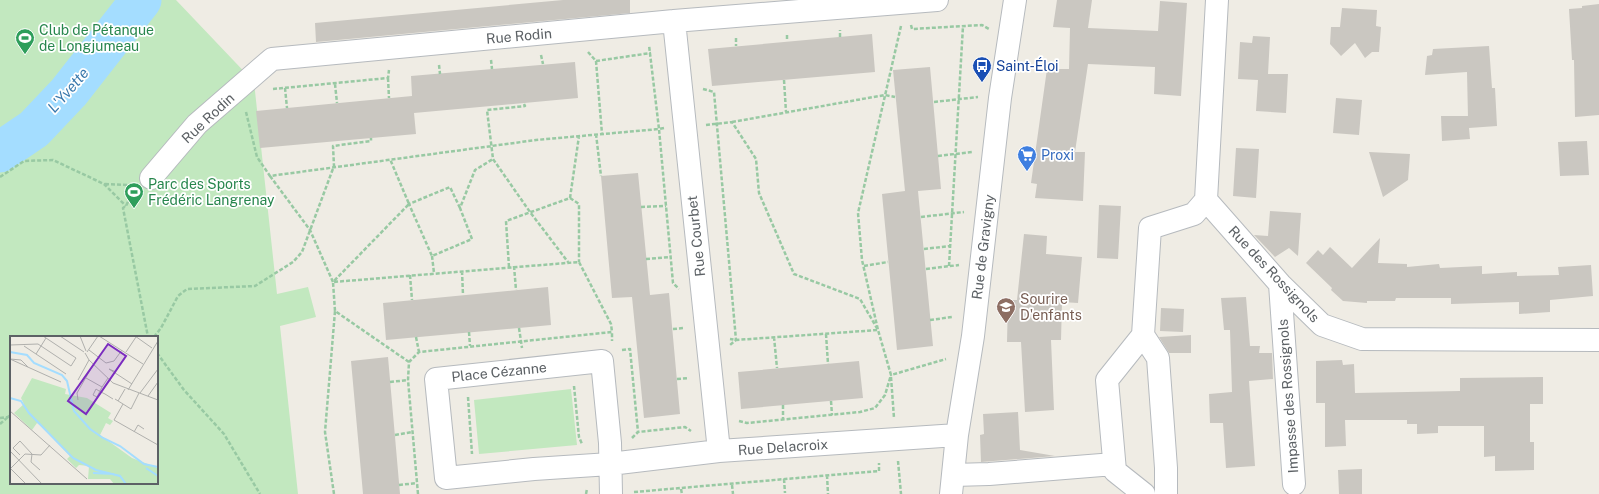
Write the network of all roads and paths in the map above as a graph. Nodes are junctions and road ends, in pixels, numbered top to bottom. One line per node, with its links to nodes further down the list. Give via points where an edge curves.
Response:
1 (937, 0): 4 (street, Rue Rodin)
2 (1015, 0): 11 (street, Rue de Gravigny)
3 (1217, 0): 68 (street)
4 (674, 21): 7 (street, Rue Rodin); 13 (street, Rue Courbet)
5 (910, 21): 8 (path, via 912,30)
6 (901, 22): 38 (path)
7 (646, 24): 16 (path); 37 (street, Rue Rodin, via 272,59)
8 (963, 26): 11 (path, via 982,25 995,34); 42 (path)
9 (787, 32): 12 (path)
10 (736, 36): 14 (path)
11 (1009, 37): 143 (street, Rue de Gravigny, via 973,336)
12 (787, 42)
13 (676, 45): 16 (path, via 667,45); 50 (street, Rue Courbet)
14 (736, 46)
15 (586, 50): 23 (path)
16 (650, 53): 23 (path); 52 (path, via 659,129)
17 (549, 54): 19 (path)
18 (534, 55): 19 (path)
19 (541, 55): 25 (path)
20 (498, 59): 22 (path)
21 (484, 60): 22 (path)
22 (491, 60): 29 (path)
23 (596, 61): 52 (path)
24 (447, 64): 27 (path)
25 (543, 64)
26 (432, 65): 27 (path)
27 (439, 65): 30 (path)
28 (396, 69): 31 (path, via 388,70)
29 (492, 69)
30 (440, 74)
31 (388, 78): 33 (path); 41 (path)
32 (784, 80): 47 (path)
33 (335, 84): 34 (path); 44 (path)
34 (285, 88): 36 (path); 46 (path)
35 (700, 88): 49 (path, via 714,92)
36 (271, 89)
37 (233, 94): 62 (path, via 245,109 257,157); 65 (street, Rue Rodin, via 197,124)
38 (884, 96): 39 (path); 47 (path); 89 (path, via 858,213)
39 (895, 97)
40 (979, 97): 42 (path)
41 (389, 98)
42 (958, 99): 43 (path); 57 (path)
43 (934, 102)
44 (337, 103)
45 (524, 104): 55 (path, via 525,106 487,110)
46 (287, 108)
47 (786, 112): 48 (path)
48 (732, 122): 49 (path); 107 (path, via 756,159 759,193 794,274 860,298)
49 (717, 124): 50 (path); 116 (path)
50 (685, 126): 106 (street, Rue Courbet)
51 (596, 134): 52 (path); 53 (path); 63 (path)
52 (602, 134)
53 (579, 136): 55 (path); 67 (path)
54 (372, 138): 61 (path, via 371,141 333,146)
55 (491, 145): 59 (path); 60 (path)
56 (979, 151): 57 (path)
57 (956, 154): 58 (path); 76 (path)
58 (938, 156)
59 (390, 159): 61 (path); 69 (path)
60 (493, 159): 73 (path, via 475,170); 75 (path)
61 (334, 166): 62 (path); 78 (path)
62 (270, 176): 78 (path)
63 (601, 176)
64 (0, 177): 66 (path, via 24,161 53,160)
65 (151, 178)
66 (104, 184): 70 (path); 70 (path, via 136,185)
67 (570, 198): 75 (path); 85 (path, via 579,204)
68 (1206, 200): 97 (street, Rue des Rossignols); 111 (street, via 1194,214 1150,228)
69 (409, 204): 73 (path, via 450,187); 81 (path); 96 (path)
70 (126, 206): 112 (path, via 123,208)
71 (666, 206): 72 (path)
72 (641, 207)
73 (460, 208): 81 (path, via 472,239)
74 (971, 211): 76 (path)
75 (530, 212): 84 (path); 91 (path, via 506,221)
76 (952, 213): 77 (path); 79 (path)
77 (921, 216)
78 (310, 230): 96 (path); 113 (path, via 302,252 293,262 255,286 187,289 178,296)
79 (950, 246): 80 (path); 90 (path)
80 (924, 249)
81 (432, 256): 94 (path)
82 (671, 257): 83 (path)
83 (646, 259)
84 (568, 262): 85 (path); 88 (path)
85 (579, 262): 109 (path, via 611,324)
86 (888, 262): 89 (path)
87 (964, 265): 90 (path)
88 (514, 266): 91 (path); 98 (path)
89 (864, 266): 107 (path)
90 (949, 266): 92 (path)
91 (509, 267): 93 (path)
92 (926, 269)
93 (462, 271): 94 (path); 99 (path)
94 (434, 273): 95 (path)
95 (410, 275): 96 (path); 100 (path)
96 (333, 282): 101 (path)
97 (1280, 284): 117 (street, Rue des Rossignols, via 1322,325 1362,339); 155 (street, Impasse des Rossignols)
98 (516, 290)
99 (463, 295)
100 (412, 300)
101 (335, 311): 123 (path); 161 (path, via 325,432)
102 (957, 317): 103 (path)
103 (930, 320)
104 (519, 328): 118 (path)
105 (673, 329): 106 (path)
106 (696, 330): 116 (path); 145 (street, Rue Courbet)
107 (878, 330): 110 (path); 126 (path)
108 (469, 332): 119 (path)
109 (612, 332)
110 (826, 334): 115 (path); 124 (path)
111 (1143, 335): 149 (street, via 1107,380); 166 (street, via 1158,358)
112 (148, 336)
113 (155, 336)
114 (416, 337): 120 (path)
115 (774, 337): 116 (path); 125 (path)
116 (736, 340)
117 (1599, 340)
118 (521, 341)
119 (470, 346)
120 (419, 352)
121 (158, 354): 160 (path, via 184,390 224,434)
122 (951, 357): 126 (path)
123 (409, 362)
124 (828, 364)
125 (777, 368)
126 (891, 375): 135 (path, via 885,395 875,408)
127 (692, 377): 128 (path)
128 (677, 379)
129 (408, 380): 130 (path)
130 (390, 382)
131 (567, 386): 144 (path, via 574,386 579,437)
132 (475, 395): 146 (path, via 468,396 472,454)
133 (831, 401): 135 (path)
134 (783, 406): 139 (path)
135 (832, 415): 139 (path)
136 (8, 417): 137 (path); 140 (path)
137 (0, 418)
138 (736, 420): 139 (path, via 747,423)
139 (783, 420)
140 (0, 424)
141 (412, 432): 142 (path)
142 (395, 434)
143 (957, 436): 145 (street, Rue Delacroix); 154 (street, Rue de Gravigny)
144 (584, 448)
145 (719, 451): 148 (street, Rue Delacroix)
146 (476, 456)
147 (878, 461): 150 (path, via 879,471)
148 (610, 464): 148 (street, Place Cézanne, via 602,361 436,379 446,478); 158 (street)
149 (1114, 464): 154 (street, via 989,474); 165 (street, via 1115,471)
150 (826, 475): 151 (path); 164 (path)
151 (784, 480): 153 (path); 159 (path)
152 (417, 483): 156 (path)
153 (732, 484): 157 (path); 163 (path)
154 (952, 484)
155 (1294, 484)
156 (399, 485)
157 (681, 489): 158 (path); 162 (path)
158 (620, 493)
159 (785, 493)
160 (260, 494)
161 (334, 494)
162 (682, 494)
163 (733, 494)
164 (828, 494)
165 (1144, 494)
166 (1166, 494)

